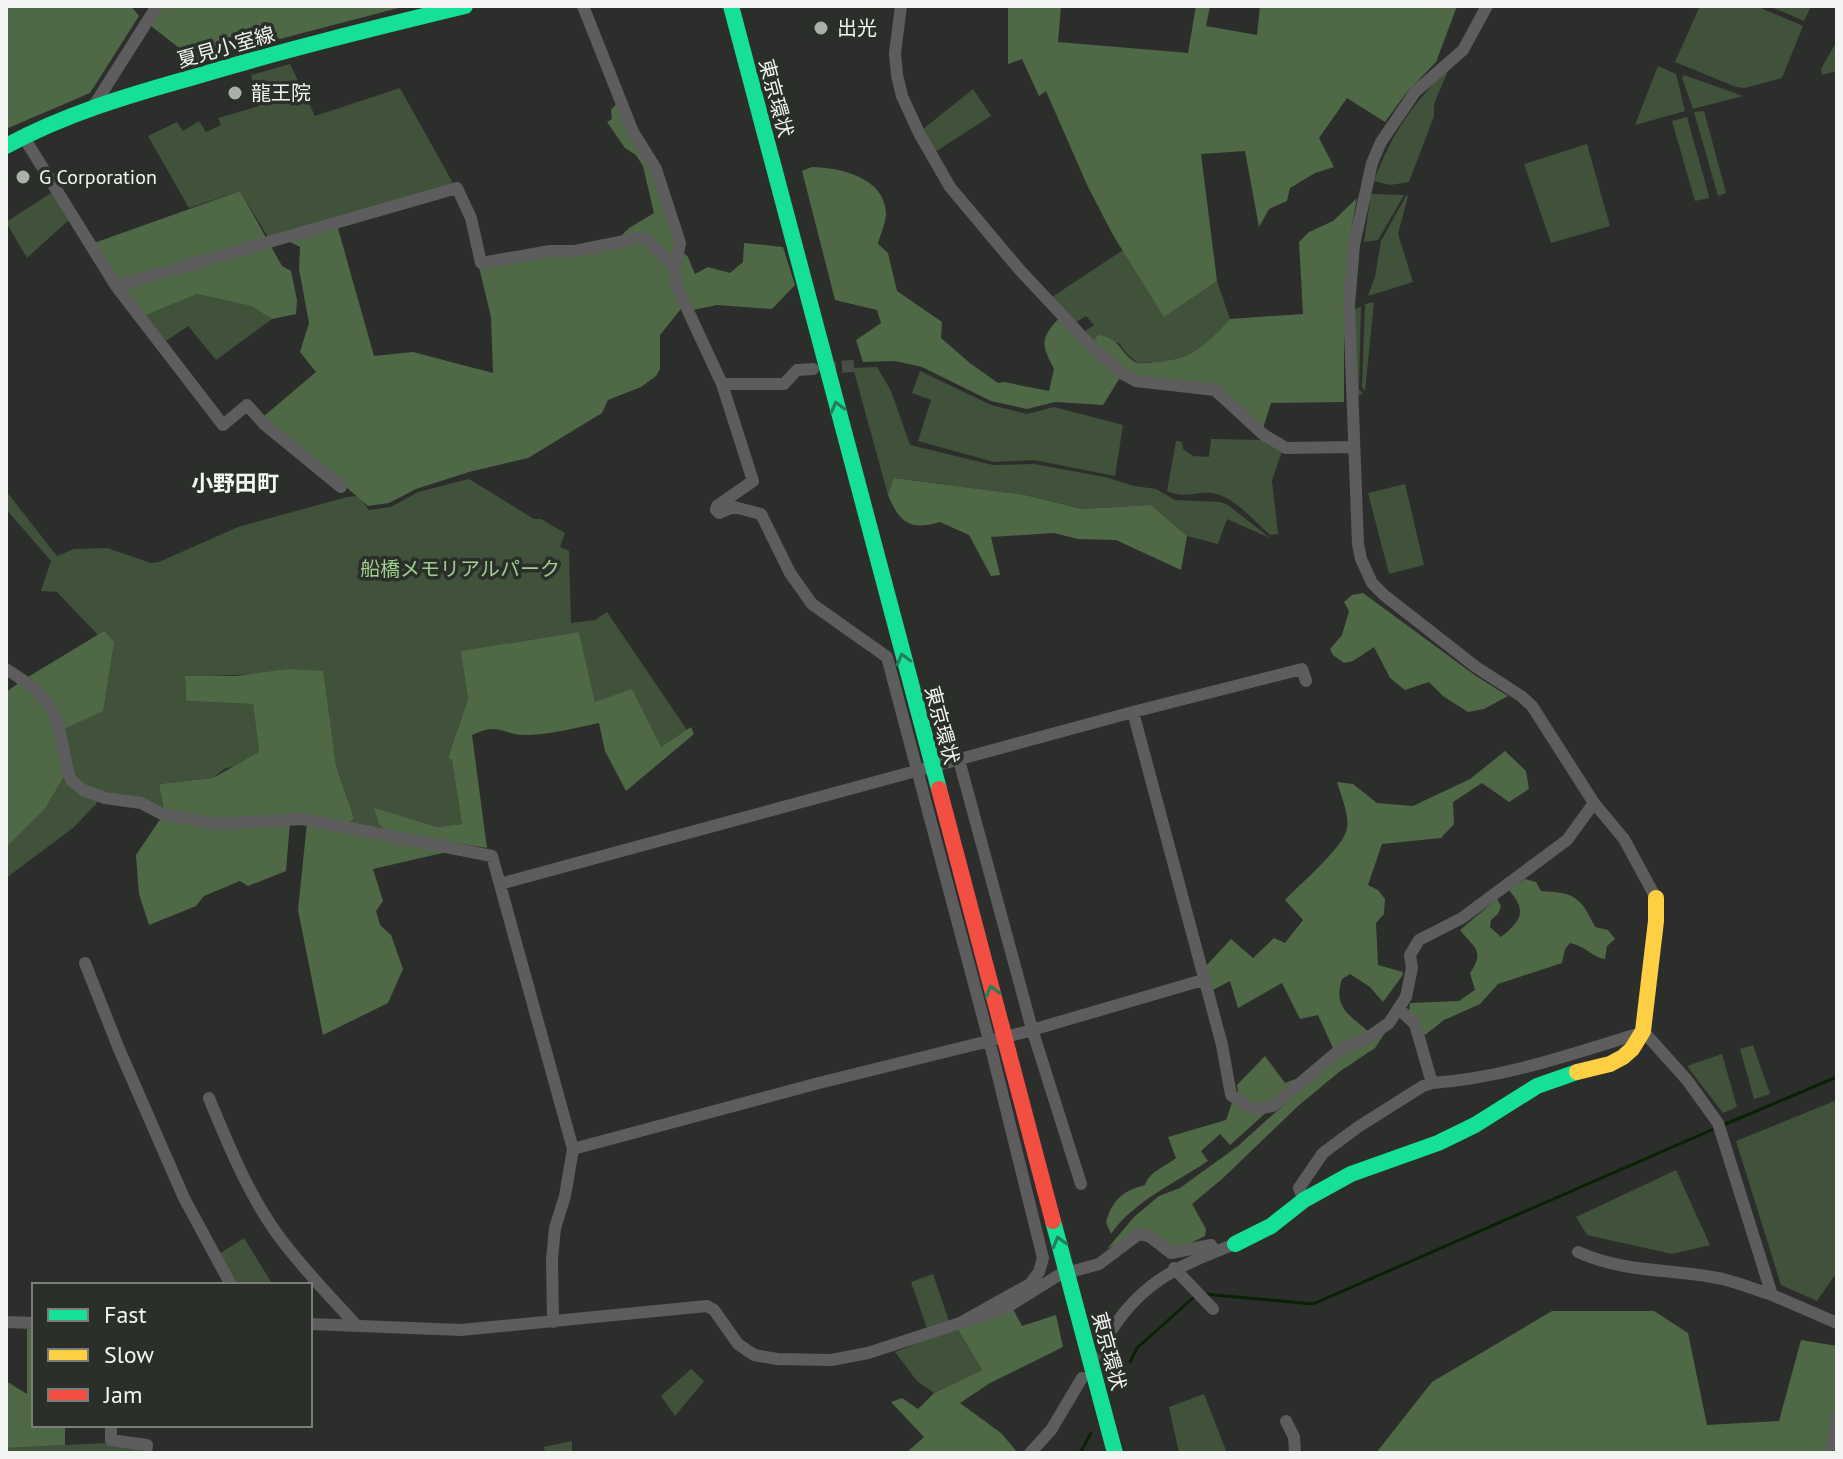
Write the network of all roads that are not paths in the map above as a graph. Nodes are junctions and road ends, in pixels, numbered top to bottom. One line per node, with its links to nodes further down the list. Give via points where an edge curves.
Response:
1 (157, 6): 8 (street)
2 (465, 6): 8 (main road, 夏見小室線, via 314,42)
3 (583, 6): 11 (street, via 633,132 656,169 680,243)
4 (731, 6): 20 (main road, 東京環状, one-way to 4)
5 (746, 6): 20 (main road, 東京環状)
6 (901, 6): 15 (street, via 897,75 920,135 950,187 1091,346 1136,381 1215,390 1286,448)
7 (1487, 6): 15 (street, via 1463,50 1398,114 1372,163 1354,245 1349,305)
8 (93, 107): 9 (main road, 夏見小室線)
9 (23, 136): 10 (main road, 夏見小室線); 12 (street)
10 (6, 146)
11 (675, 267): 12 (street, via 644,237 481,263 471,218 457,188); 14 (street, via 679,292)
12 (116, 286): 16 (street, via 223,425 247,405)
13 (813, 369): 14 (street, via 797,370 784,384)
14 (722, 384): 20 (street, via 753,481 716,510 734,507 761,514 812,604 887,657)
15 (1353, 447): 21 (street, via 1358,544 1372,583 1532,706)
16 (341, 487)
17 (6, 669): 22 (street, via 51,705 71,780 83,790 141,803 162,814 219,824 303,819 492,856)
18 (1306, 681): 19 (street, via 1302,669)
19 (1133, 712): 20 (street); 25 (street)
20 (939, 766): 22 (street); 28 (main road, 東京環状); 28 (street)
21 (1594, 803): 23 (street, via 1624,839); 26 (street, via 1567,840 1462,918 1419,940 1410,955 1412,968)
22 (500, 884): 33 (street)
23 (1656, 898): 27 (main road)
24 (85, 963): 41 (street, via 184,1198)
25 (1203, 980): 26 (street, via 1231,1095 1259,1109 1273,1106 1338,1051 1389,1023); 28 (street)
26 (1399, 1009): 31 (street, via 1415,1024)
27 (1638, 1033): 29 (street); 30 (main road, via 1632,1049 1610,1064); 42 (street, via 1687,1080 1718,1123)
28 (1011, 1035): 33 (street); 34 (street); 40 (main road, 東京環状); 47 (street, via 1043,1258 1030,1284)
29 (1545, 1064): 30 (street); 31 (street, via 1493,1077)
30 (1548, 1081): 35 (main road, via 1450,1137 1351,1174)
31 (1432, 1083): 35 (street, via 1323,1153 1299,1188)
32 (209, 1098): 50 (street, via 268,1220)
33 (573, 1149): 45 (street, via 555,1228)
34 (1081, 1184)
35 (1304, 1200): 36 (main road, via 1271,1226)
36 (1235, 1244): 37 (street)
37 (1214, 1252): 39 (street); 40 (street, via 1211,1245 1171,1253 1143,1234 1099,1264)
38 (1578, 1252): 42 (street, via 1632,1269 1714,1277)
39 (1174, 1268): 43 (street); 51 (street, via 1126,1308)
40 (1075, 1271): 47 (street, via 1059,1275 1006,1308); 58 (main road, 東京環状); 59 (main road, 東京環状)
41 (230, 1283)
42 (1772, 1295): 48 (street)
43 (1204, 1299)
44 (6, 1322): 46 (street)
45 (553, 1322): 47 (street, via 707,1306 754,1355 831,1360); 50 (street, via 461,1330)
46 (32, 1323)
47 (960, 1323)
48 (1837, 1323)
49 (312, 1324): 50 (street)
50 (356, 1325)
51 (1113, 1328)
52 (1082, 1378): 57 (street, via 1051,1430)
53 (1837, 1417): 61 (street)
54 (1286, 1421): 60 (street)
55 (111, 1427): 56 (street, via 111,1440 147,1445)
56 (146, 1453)
57 (1030, 1453)
58 (1115, 1453)
59 (1130, 1453)
60 (1295, 1453)
61 (1832, 1453)

